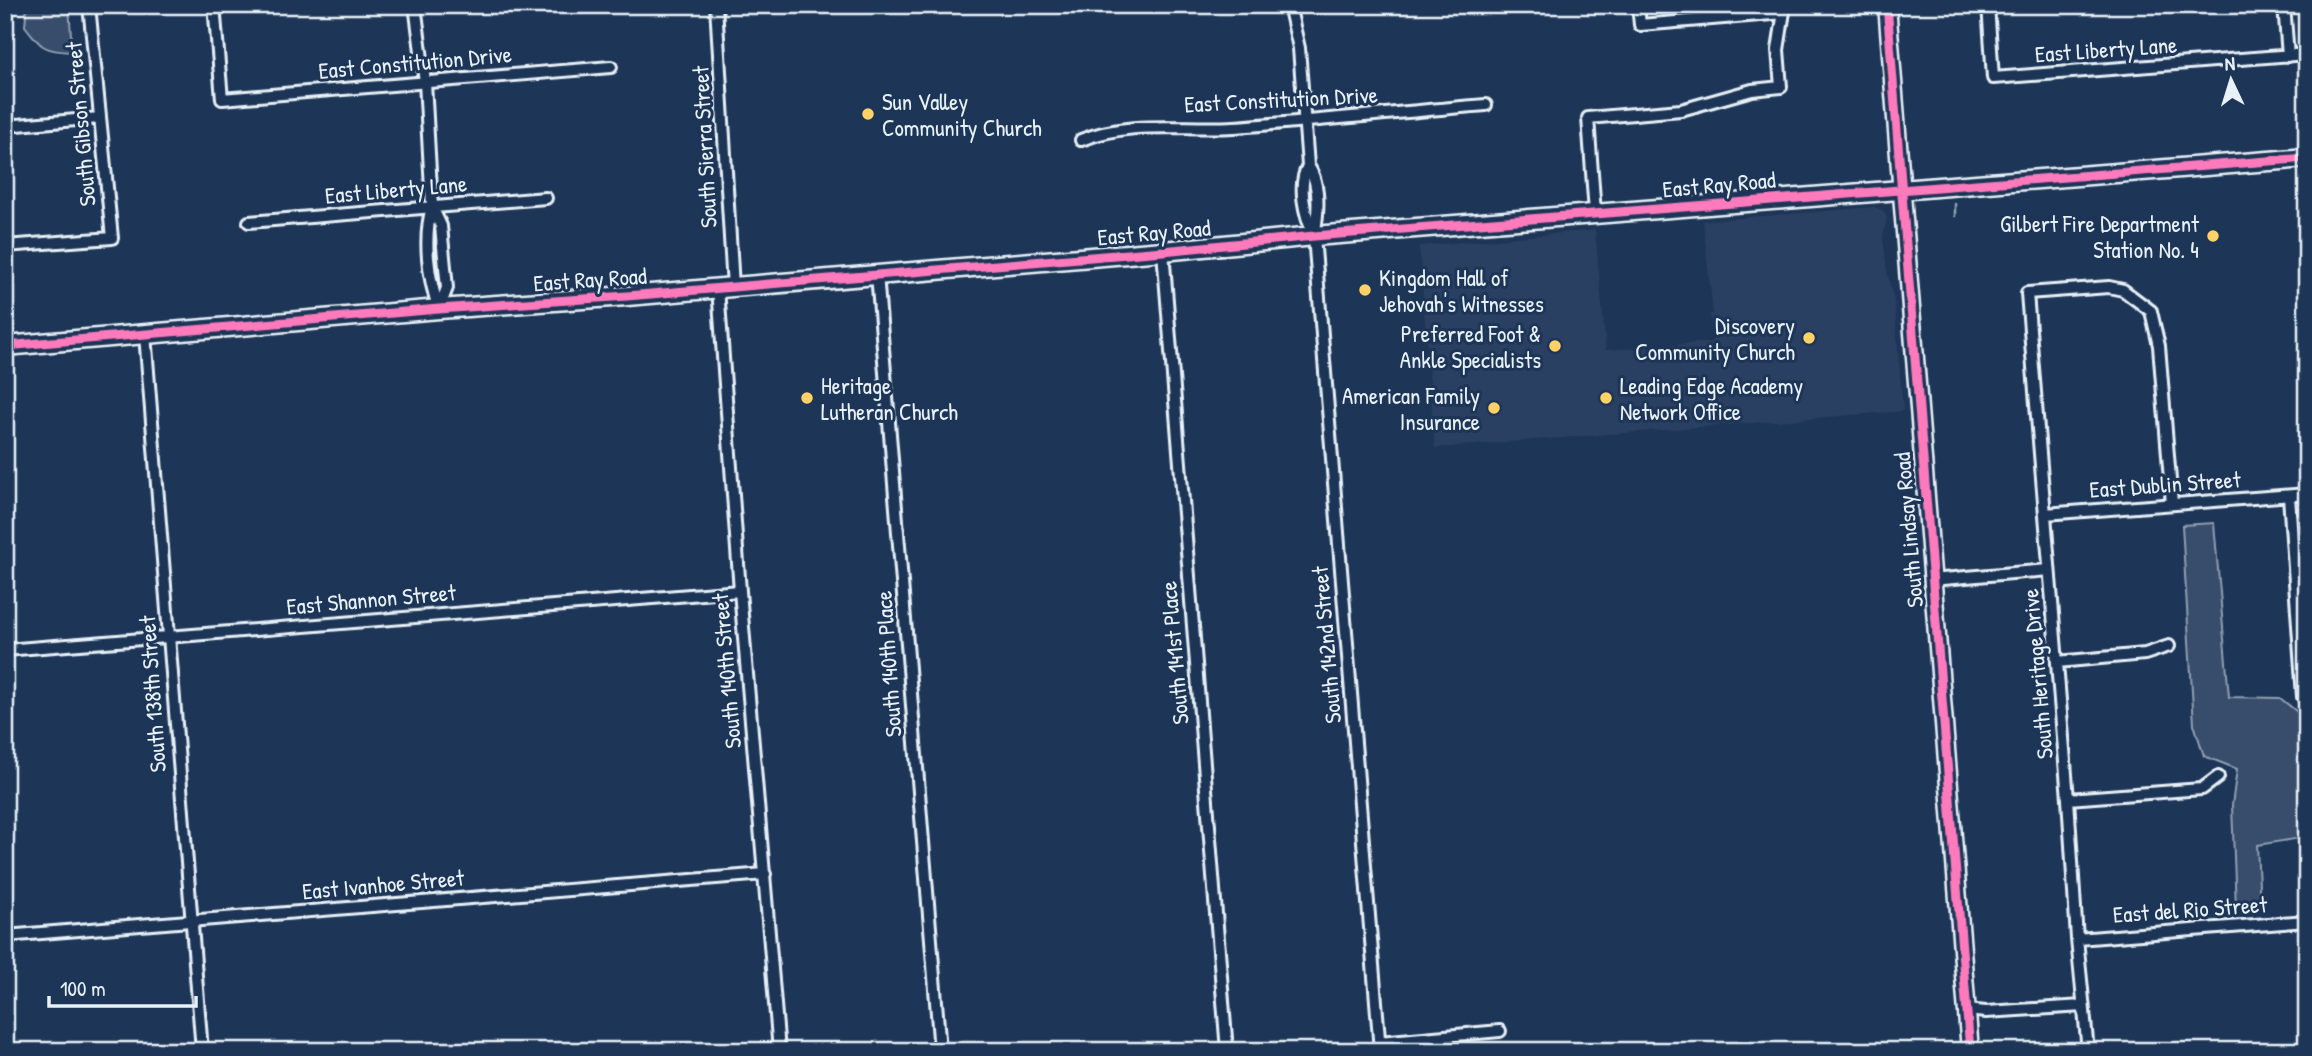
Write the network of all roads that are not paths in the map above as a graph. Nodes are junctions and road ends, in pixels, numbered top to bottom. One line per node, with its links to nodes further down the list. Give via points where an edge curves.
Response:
1 (89, 5): 16 (street, South Gibson Street)
2 (214, 5): 14 (street, East Constitution Drive, via 222,99)
3 (415, 5): 14 (street)
4 (716, 5): 30 (street, South Sierra Street)
5 (1289, 5): 17 (street, South 142nd Street, via 1299,48)
6 (1638, 5): 10 (street, via 1640,25)
7 (1887, 5): 21 (main road, South Lindsay Road)
8 (1988, 5): 12 (street, East Liberty Lane, via 1993,78)
9 (2284, 5): 12 (street)
10 (1785, 9): 24 (street, via 1778,50 1781,87 1752,90 1681,110 1588,118)
11 (2307, 54): 12 (street, East Liberty Lane)
12 (2288, 55)
13 (611, 67): 14 (street, East Constitution Drive)
14 (425, 82): 23 (street)
15 (1486, 105): 17 (street, East Constitution Drive)
16 (100, 118): 18 (street); 27 (street, South Gibson Street, via 112,238)
17 (1305, 121): 19 (street, East Constitution Drive, via 1231,127 1153,126 1102,131); 26 (street, South 142nd Street, via 1308,166 1303,176 1306,214)
18 (5, 126)
19 (1081, 140)
20 (2307, 158): 21 (main road, East Ray Road)
21 (1901, 189): 24 (main road, East Ray Road); 39 (main road, South Lindsay Road)
22 (546, 198): 23 (street, East Liberty Lane)
23 (432, 207): 25 (street, East Liberty Lane); 31 (street, via 427,225 432,289)
24 (1595, 214): 26 (main road, East Ray Road)
25 (249, 222)
26 (1314, 236): 28 (main road, East Ray Road); 56 (street, South 142nd Street)
27 (5, 246)
28 (1163, 251): 29 (main road, East Ray Road); 61 (street, South 141st Place)
29 (877, 274): 30 (main road, East Ray Road); 60 (street, South 140th Place)
30 (726, 287): 31 (main road, East Ray Road); 40 (street, South 140th Street)
31 (439, 309): 32 (main road, East Ray Road)
32 (145, 334): 33 (main road, East Ray Road); 41 (street, South 138th Street)
33 (5, 346)
34 (2307, 494): 35 (street, East Dublin Street)
35 (2289, 496): 36 (street, East Dublin Street); 45 (street)
36 (2172, 504): 37 (street, East Dublin Street); 37 (street, South Heritage Drive, via 2159,346 2151,311 2123,290 2109,287 2027,293)
37 (2045, 514): 38 (street, South Heritage Drive)
38 (2049, 570): 39 (street); 44 (street, South Heritage Drive)
39 (1931, 580): 54 (main road, South Lindsay Road)
40 (740, 591): 41 (street, East Shannon Street); 48 (street, South 140th Street)
41 (169, 637): 43 (street, East Shannon Street); 49 (street, South 138th Street)
42 (2169, 646): 44 (street, via 2145,654)
43 (5, 650)
44 (2057, 662): 47 (street, South Heritage Drive)
45 (2305, 697)
46 (2218, 777): 47 (street, via 2202,789)
47 (2068, 799): 52 (street, South Heritage Drive)
48 (765, 874): 49 (street, East Ivanhoe Street); 59 (street, South 140th Street)
49 (191, 920): 51 (street, East Ivanhoe Street); 58 (street, South 138th Street)
50 (2307, 922): 52 (street, East del Rio Street)
51 (5, 936)
52 (2077, 939): 53 (street, South Heritage Drive)
53 (2083, 1006): 54 (street); 63 (street, South Heritage Drive)
54 (1966, 1010): 62 (main road, South Lindsay Road)
55 (1500, 1031): 56 (street)
56 (1379, 1046)
57 (2307, 1049): 64 (street)
58 (202, 1051)
59 (779, 1051)
60 (940, 1051)
61 (1227, 1051)
62 (1970, 1051)
63 (2088, 1051)
64 (2279, 1051)

